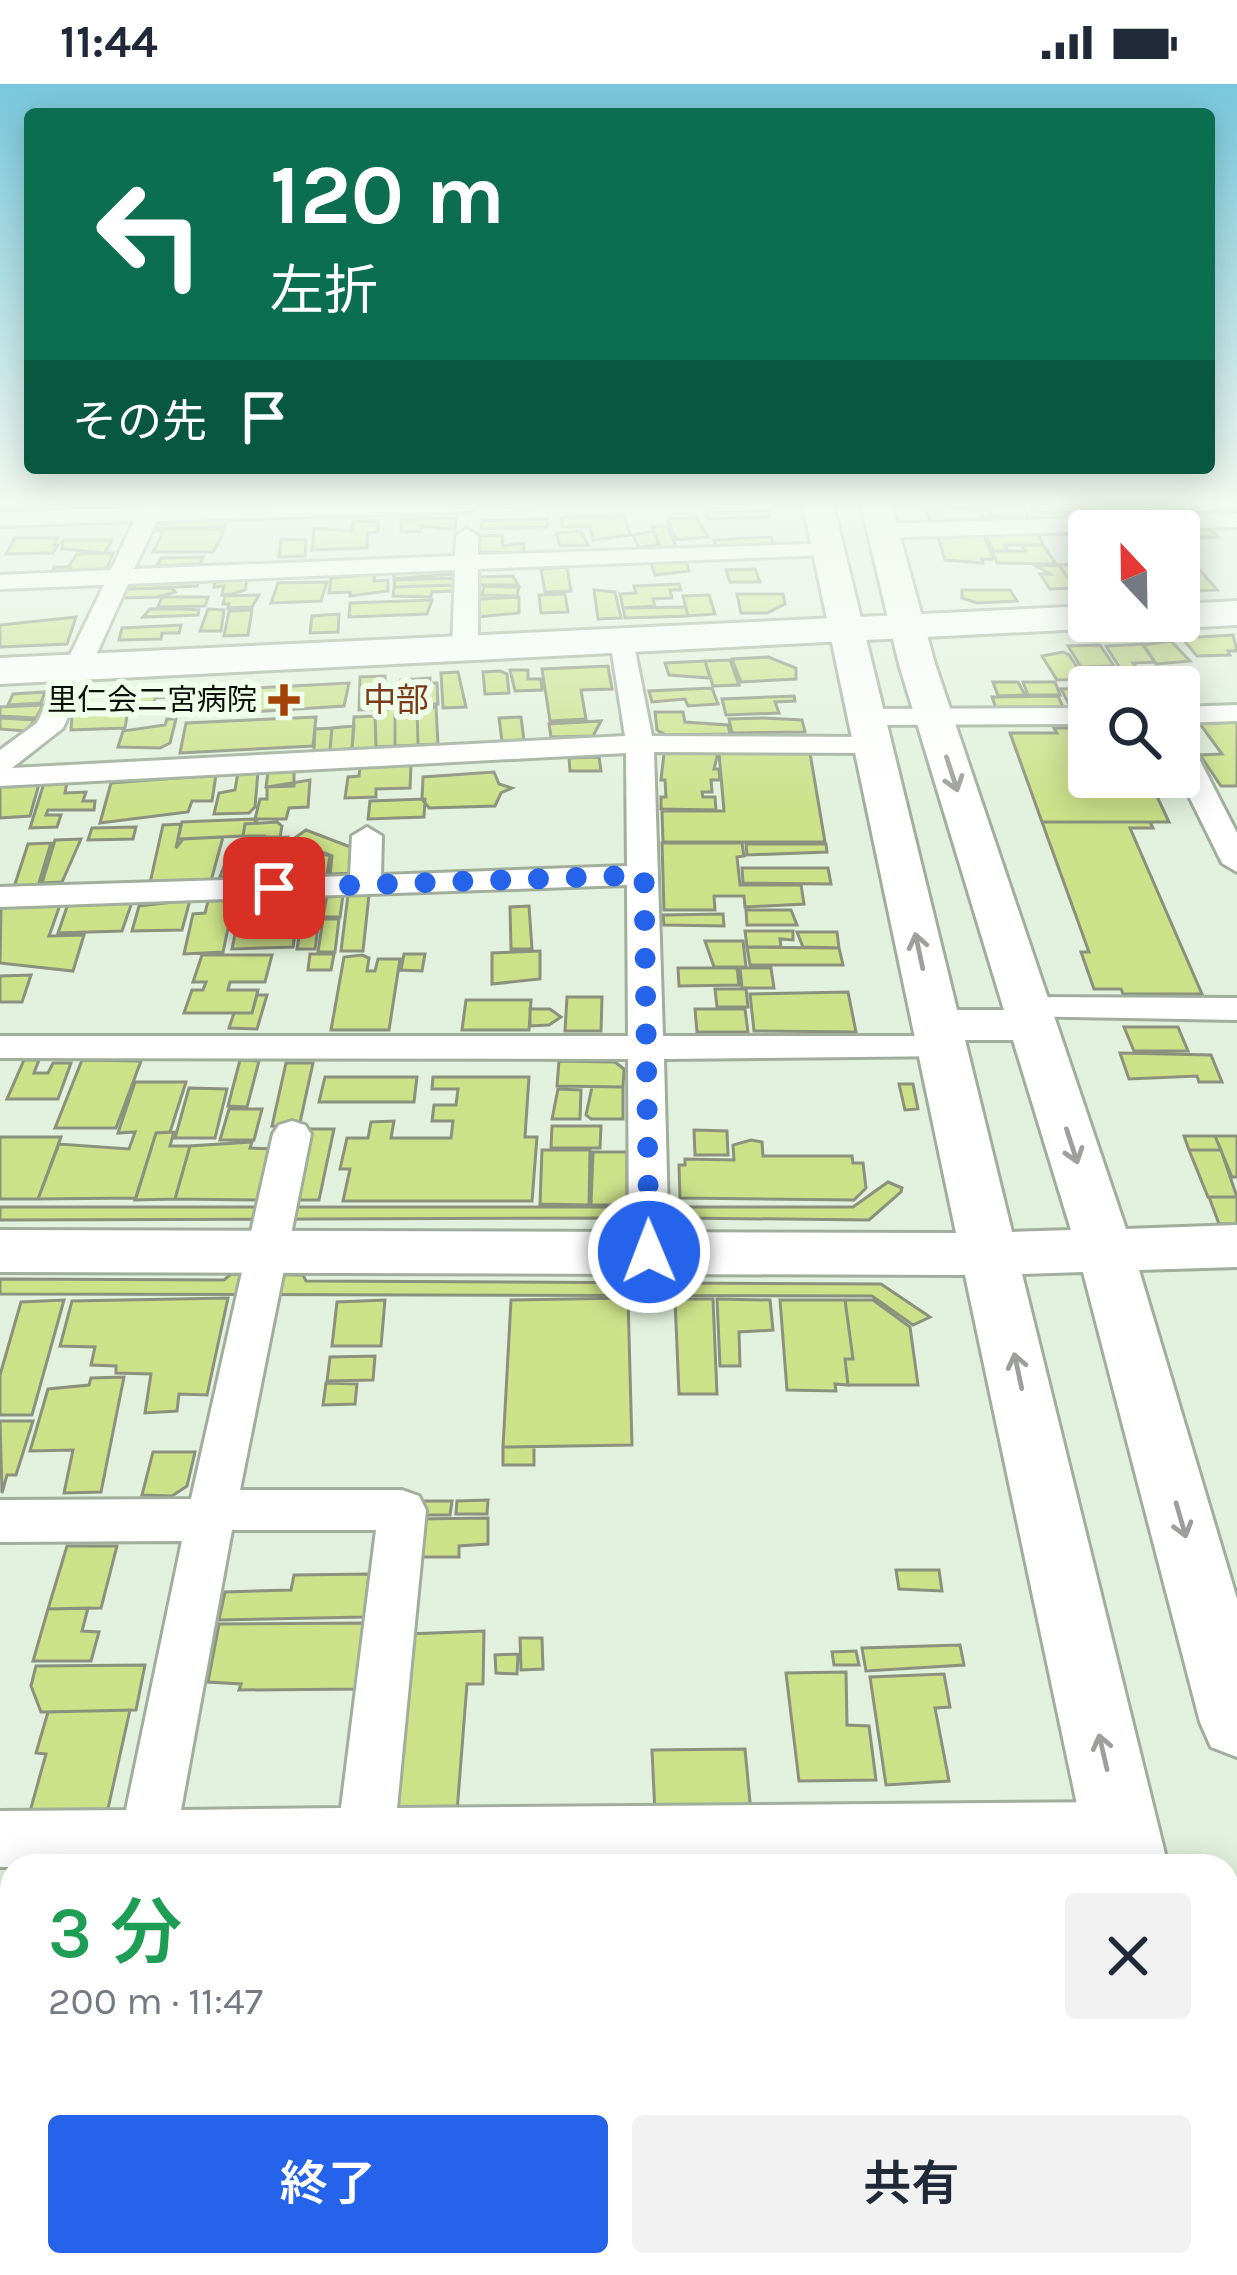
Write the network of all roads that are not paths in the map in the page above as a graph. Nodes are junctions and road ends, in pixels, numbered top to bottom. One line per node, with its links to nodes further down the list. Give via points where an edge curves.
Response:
1 (105, 602): 12 (street)
2 (466, 602): 11 (street)
3 (839, 602): 9 (street)
4 (902, 602): 8 (street)
5 (1237, 614): 6 (highway)
6 (1200, 615)
7 (1068, 620): 8 (highway)
8 (908, 626): 9 (highway); 17 (street)
9 (845, 629): 10 (highway); 18 (street)
10 (623, 640): 11 (highway); 19 (street)
11 (465, 649): 12 (highway)
12 (76, 667): 13 (highway); 20 (street, via 49,728)
13 (0, 671)
14 (1237, 713): 15 (street)
15 (1200, 714)
16 (1068, 716): 17 (street)
17 (934, 717): 18 (street); 29 (street, one-way to 29)
18 (870, 731): 19 (street); 30 (street, one-way to 18)
19 (640, 744): 21 (street); 25 (street)
20 (0, 763)
21 (0, 777)
22 (1200, 789): 24 (street)
23 (367, 836): 26 (street)
24 (1237, 863)
25 (644, 875): 26 (street); 32 (street)
26 (365, 885): 27 (street)
27 (0, 898)
28 (1237, 1009): 29 (street)
29 (1030, 1016): 30 (street); 38 (street, one-way to 38)
30 (937, 1036): 32 (street); 39 (street)
31 (0, 1047): 32 (street)
32 (645, 1049): 37 (street)
33 (292, 1133): 35 (street)
34 (1237, 1246): 38 (street)
35 (264, 1250): 36 (street); 37 (street); 40 (street)
36 (0, 1251)
37 (649, 1252): 39 (street)
38 (1106, 1253): 39 (street); 42 (street, one-way to 42)
39 (992, 1254): 45 (street, one-way to 39)
40 (212, 1515): 41 (street); 43 (street, via 402,1510); 46 (street)
41 (0, 1521)
42 (1237, 1722)
43 (366, 1834): 45 (street); 46 (street)
44 (0, 1839): 46 (street)
45 (1125, 1848)
46 (144, 1852)

